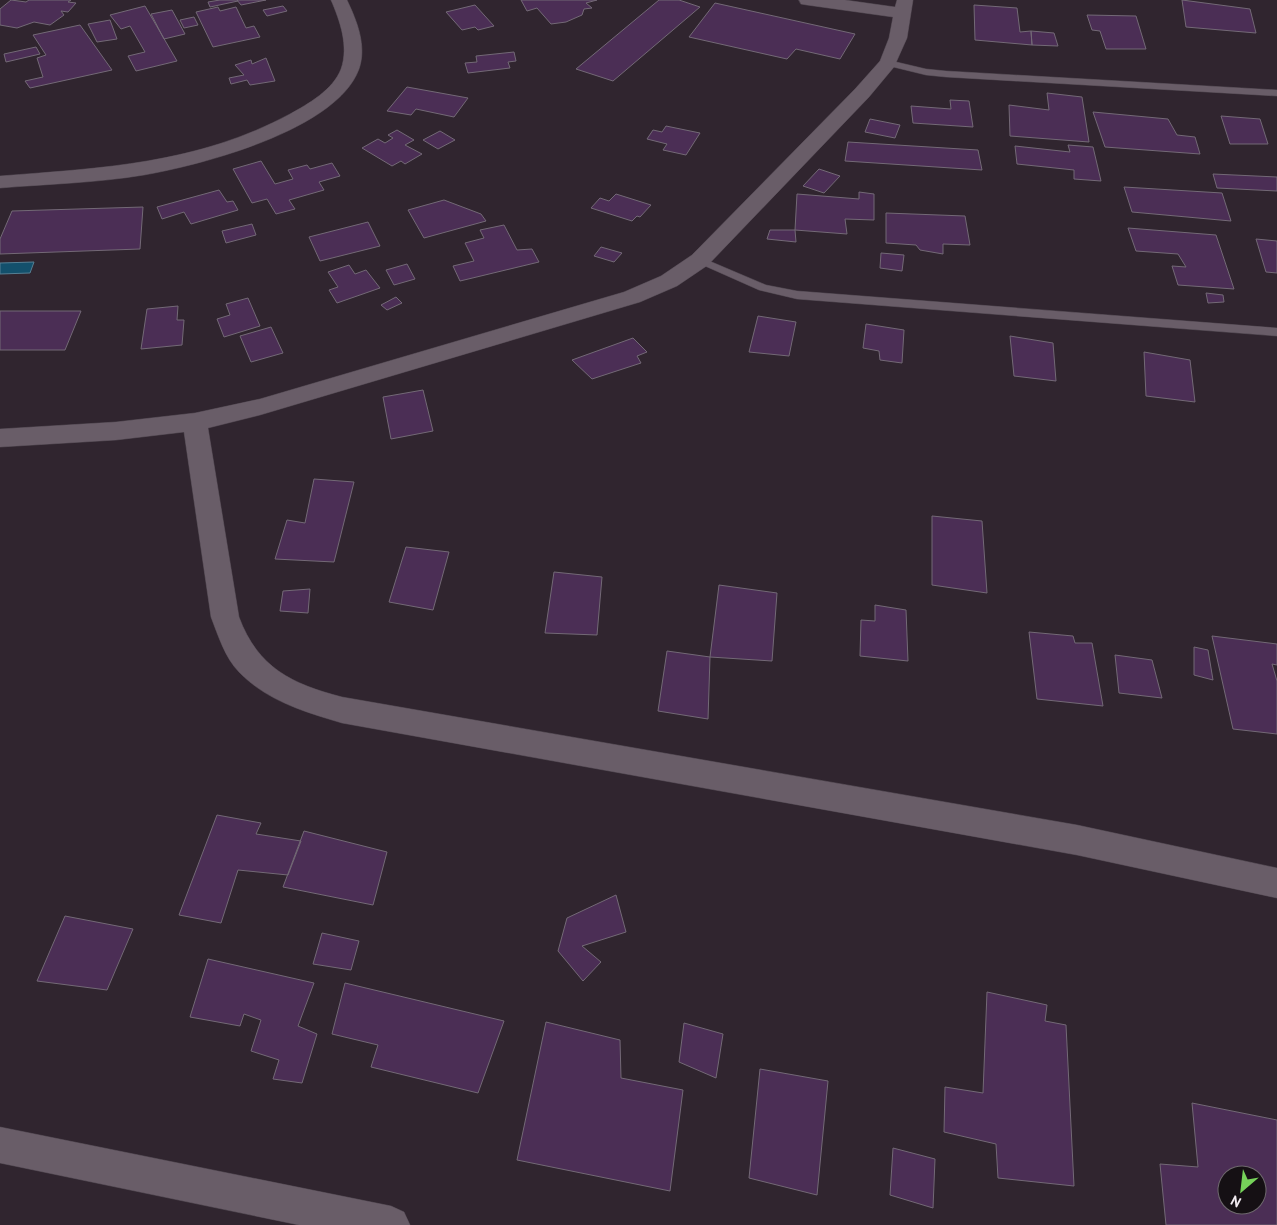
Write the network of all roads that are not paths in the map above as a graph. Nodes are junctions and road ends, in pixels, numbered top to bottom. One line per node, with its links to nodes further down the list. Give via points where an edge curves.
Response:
1 (339, 0): 6 (street, via 353,37 352,59 345,79 332,94 292,123 262,136 178,162 143,169)
2 (807, 0): 3 (street)
3 (905, 6): 4 (street)
4 (888, 63): 5 (lane, via 946,74); 7 (street)
5 (1277, 93)
6 (0, 182)
7 (700, 260): 8 (lane, via 764,288 797,295); 9 (street, via 669,281 632,297 260,407)
8 (1277, 332)
9 (195, 422): 10 (street, via 116,431); 11 (street, via 225,617 233,639 248,663 274,683 306,700 342,710 1077,840)
10 (0, 438)
11 (1277, 884)
12 (0, 1144): 13 (street)
13 (391, 1225)

